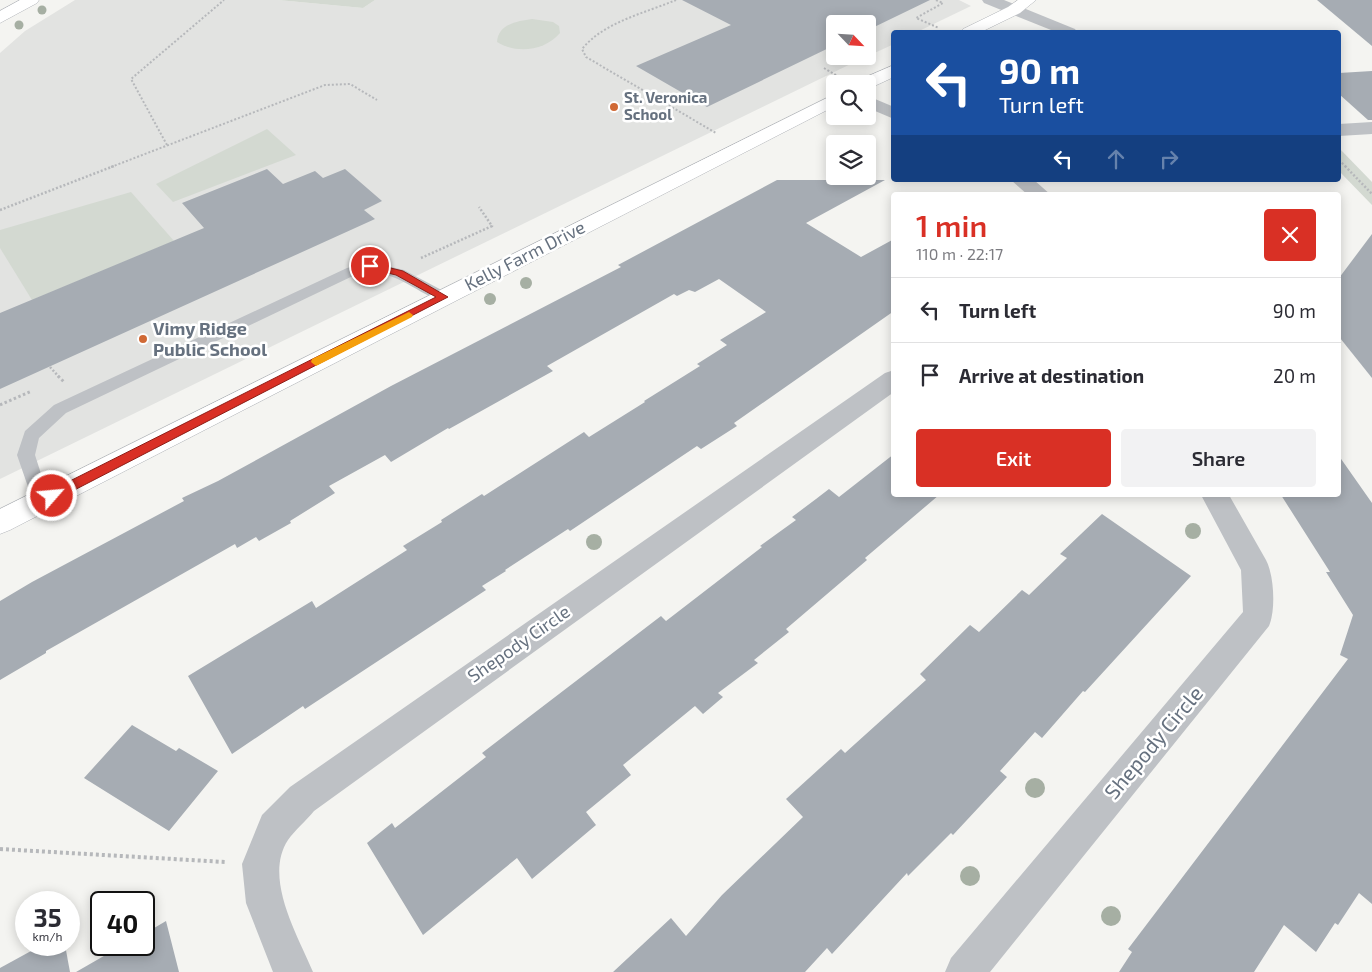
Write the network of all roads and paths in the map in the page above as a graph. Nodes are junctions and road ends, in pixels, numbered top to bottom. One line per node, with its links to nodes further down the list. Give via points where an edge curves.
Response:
1 (31, 0): 8 (street)
2 (224, 0): 21 (path, via 131,79)
3 (676, 0): 20 (path, via 607,28 585,43 582,49 586,58)
4 (936, 0): 9 (path, via 943,3 916,18)
5 (990, 0): 7 (street)
6 (1028, 0): 7 (street)
7 (1014, 10): 10 (street); 11 (street)
8 (0, 18)
9 (938, 28)
10 (973, 30)
11 (1064, 30)
12 (891, 71): 13 (street)
13 (876, 79)
14 (377, 100): 21 (path, via 350,84 325,86)
15 (826, 104): 29 (street, Kelly Farm Drive)
16 (876, 105): 17 (street)
17 (891, 112)
18 (1372, 128): 19 (street)
19 (1341, 130)
20 (719, 135)
21 (167, 145): 27 (path)
22 (1341, 162): 25 (path)
23 (1024, 182): 24 (street)
24 (1037, 192)
25 (1372, 194)
26 (479, 206): 28 (path, via 492,226)
27 (0, 210)
28 (413, 261)
29 (444, 297): 34 (street, Kelly Farm Drive); 34 (lane, via 399,273 370,266 352,271 60,409 31,435 26,455)
30 (891, 381): 37 (street, Shepody Circle, via 302,799 275,828)
31 (32, 391): 32 (path)
32 (0, 405)
33 (1216, 497): 39 (street, Shepody Circle, via 1256,569 1258,616)
34 (40, 502): 35 (street, Kelly Farm Drive)
35 (0, 522)
36 (0, 849): 37 (path)
37 (260, 864): 38 (street, Shepody Circle, via 265,903)
38 (293, 972)
39 (965, 972)

